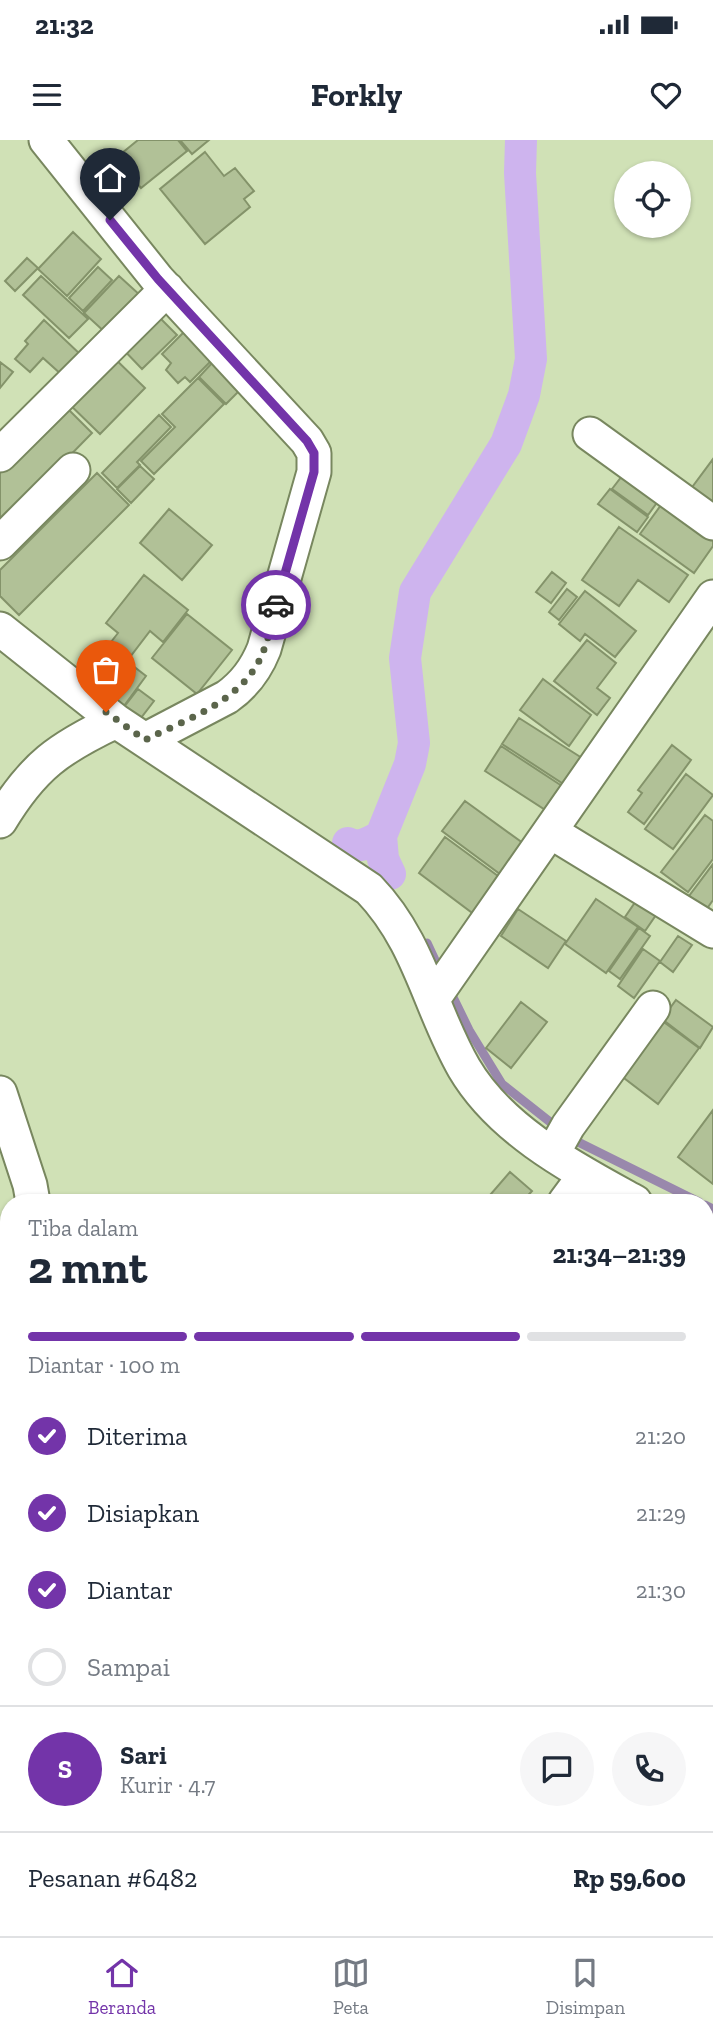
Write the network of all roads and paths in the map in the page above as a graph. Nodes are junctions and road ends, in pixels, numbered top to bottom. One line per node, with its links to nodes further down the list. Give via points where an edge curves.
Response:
1 (46, 140): 2 (street)
2 (167, 289): 4 (street); 11 (street, via 307,441 314,464 256,667 227,698)
3 (590, 433): 6 (street)
4 (0, 455)
5 (73, 470): 7 (street)
6 (713, 523)
7 (0, 543)
8 (713, 597): 13 (street)
9 (0, 629): 10 (street)
10 (111, 717): 11 (street); 12 (street, via 48,761 23,786)
11 (145, 740): 15 (street, via 369,889)
12 (0, 821)
13 (551, 832): 14 (street); 15 (street)
14 (713, 930)
15 (446, 983): 18 (street, via 463,1066 477,1088 500,1114)
16 (653, 1008): 18 (street)
17 (0, 1093): 20 (street)
18 (560, 1140): 19 (street)
19 (585, 1175): 21 (street); 22 (street)
20 (32, 1194)
21 (571, 1194)
22 (620, 1194)

